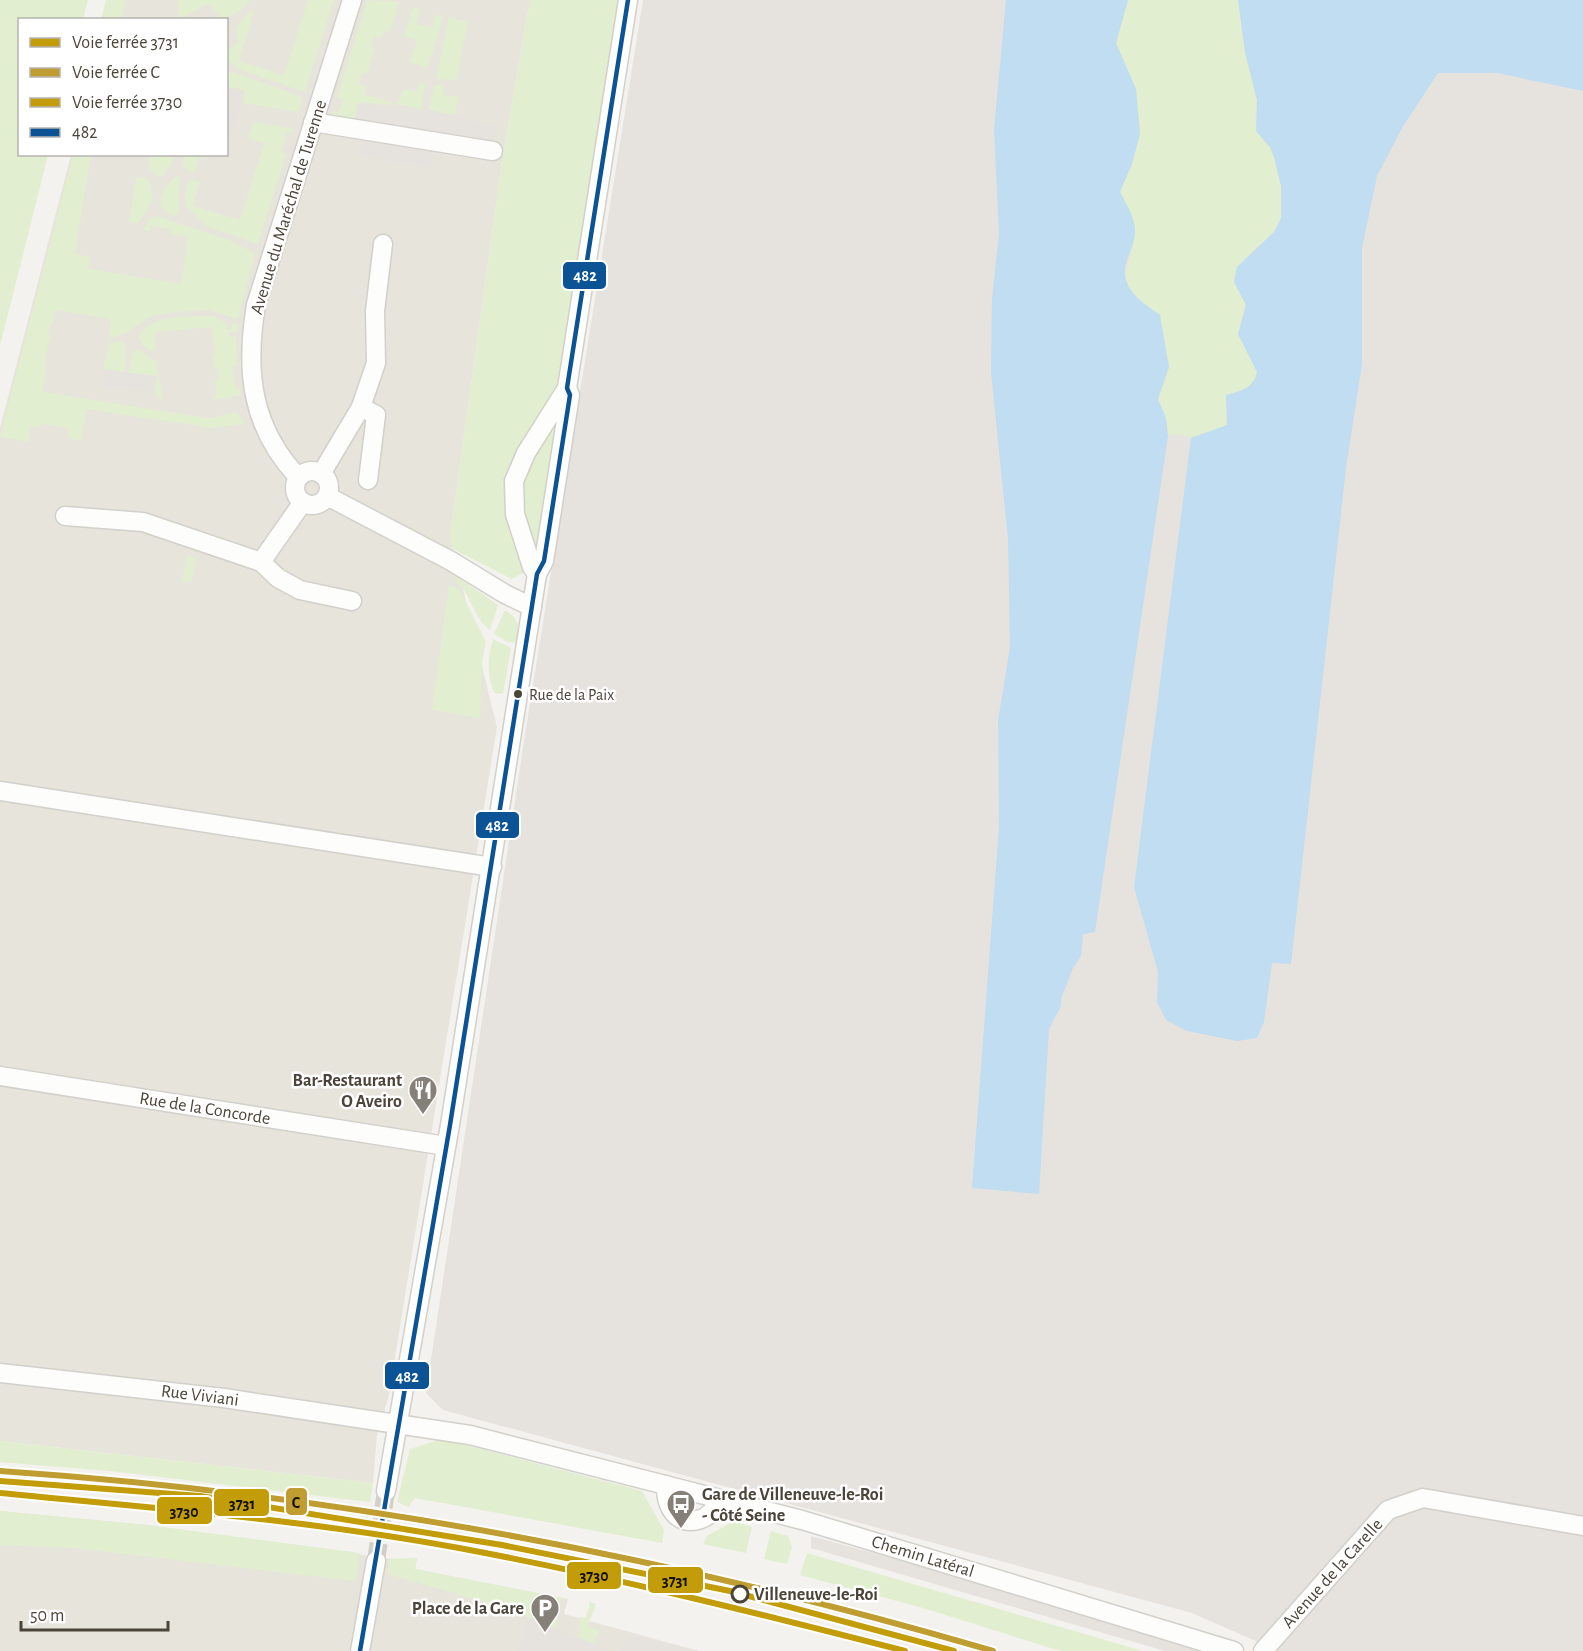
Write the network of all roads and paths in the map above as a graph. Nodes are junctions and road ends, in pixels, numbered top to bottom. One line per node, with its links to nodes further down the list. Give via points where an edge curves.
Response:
1 (352, 0): 3 (street, Avenue du Maréchal de Turenne)
2 (628, 0): 6 (street)
3 (314, 122): 4 (street); 9 (street, Avenue du Maréchal de Turenne, via 256,304 250,354 256,406 265,431)
4 (493, 151)
5 (383, 244): 7 (street, via 375,311 376,363)
6 (567, 388): 15 (street, via 570,395 544,561); 15 (street, via 526,453 514,481 515,514)
7 (361, 407): 8 (street); 10 (street, via 376,415)
8 (321, 474): 9 (street, via 309,471); 11 (street, via 328,484)
9 (298, 477): 12 (street, via 296,494)
10 (368, 480)
11 (327, 496): 12 (street, via 312,505); 17 (street)
12 (303, 502): 14 (street)
13 (65, 516): 14 (street, via 143,522)
14 (261, 562): 16 (street, via 278,578 300,590)
15 (537, 574): 17 (street)
16 (352, 601)
17 (532, 607): 19 (street)
18 (0, 791): 19 (street)
19 (492, 867): 21 (street)
20 (0, 1076): 21 (street, Rue de la Concorde)
21 (446, 1146): 23 (street)
22 (0, 1373): 23 (street, Rue Viviani)
23 (391, 1421): 24 (street, Chemin Latéral, via 471,1435); 25 (street)
24 (666, 1485): 26 (street, Chemin Latéral); 26 (street, via 665,1500 673,1514 685,1521 703,1519)
25 (386, 1491)
26 (722, 1500): 30 (street, Chemin Latéral, via 802,1520)
27 (1583, 1526): 31 (street, Avenue de la Carelle, via 1424,1498 1400,1504 1388,1510)
28 (376, 1561): 29 (street)
29 (360, 1651)
30 (1234, 1651)
31 (1263, 1651)

